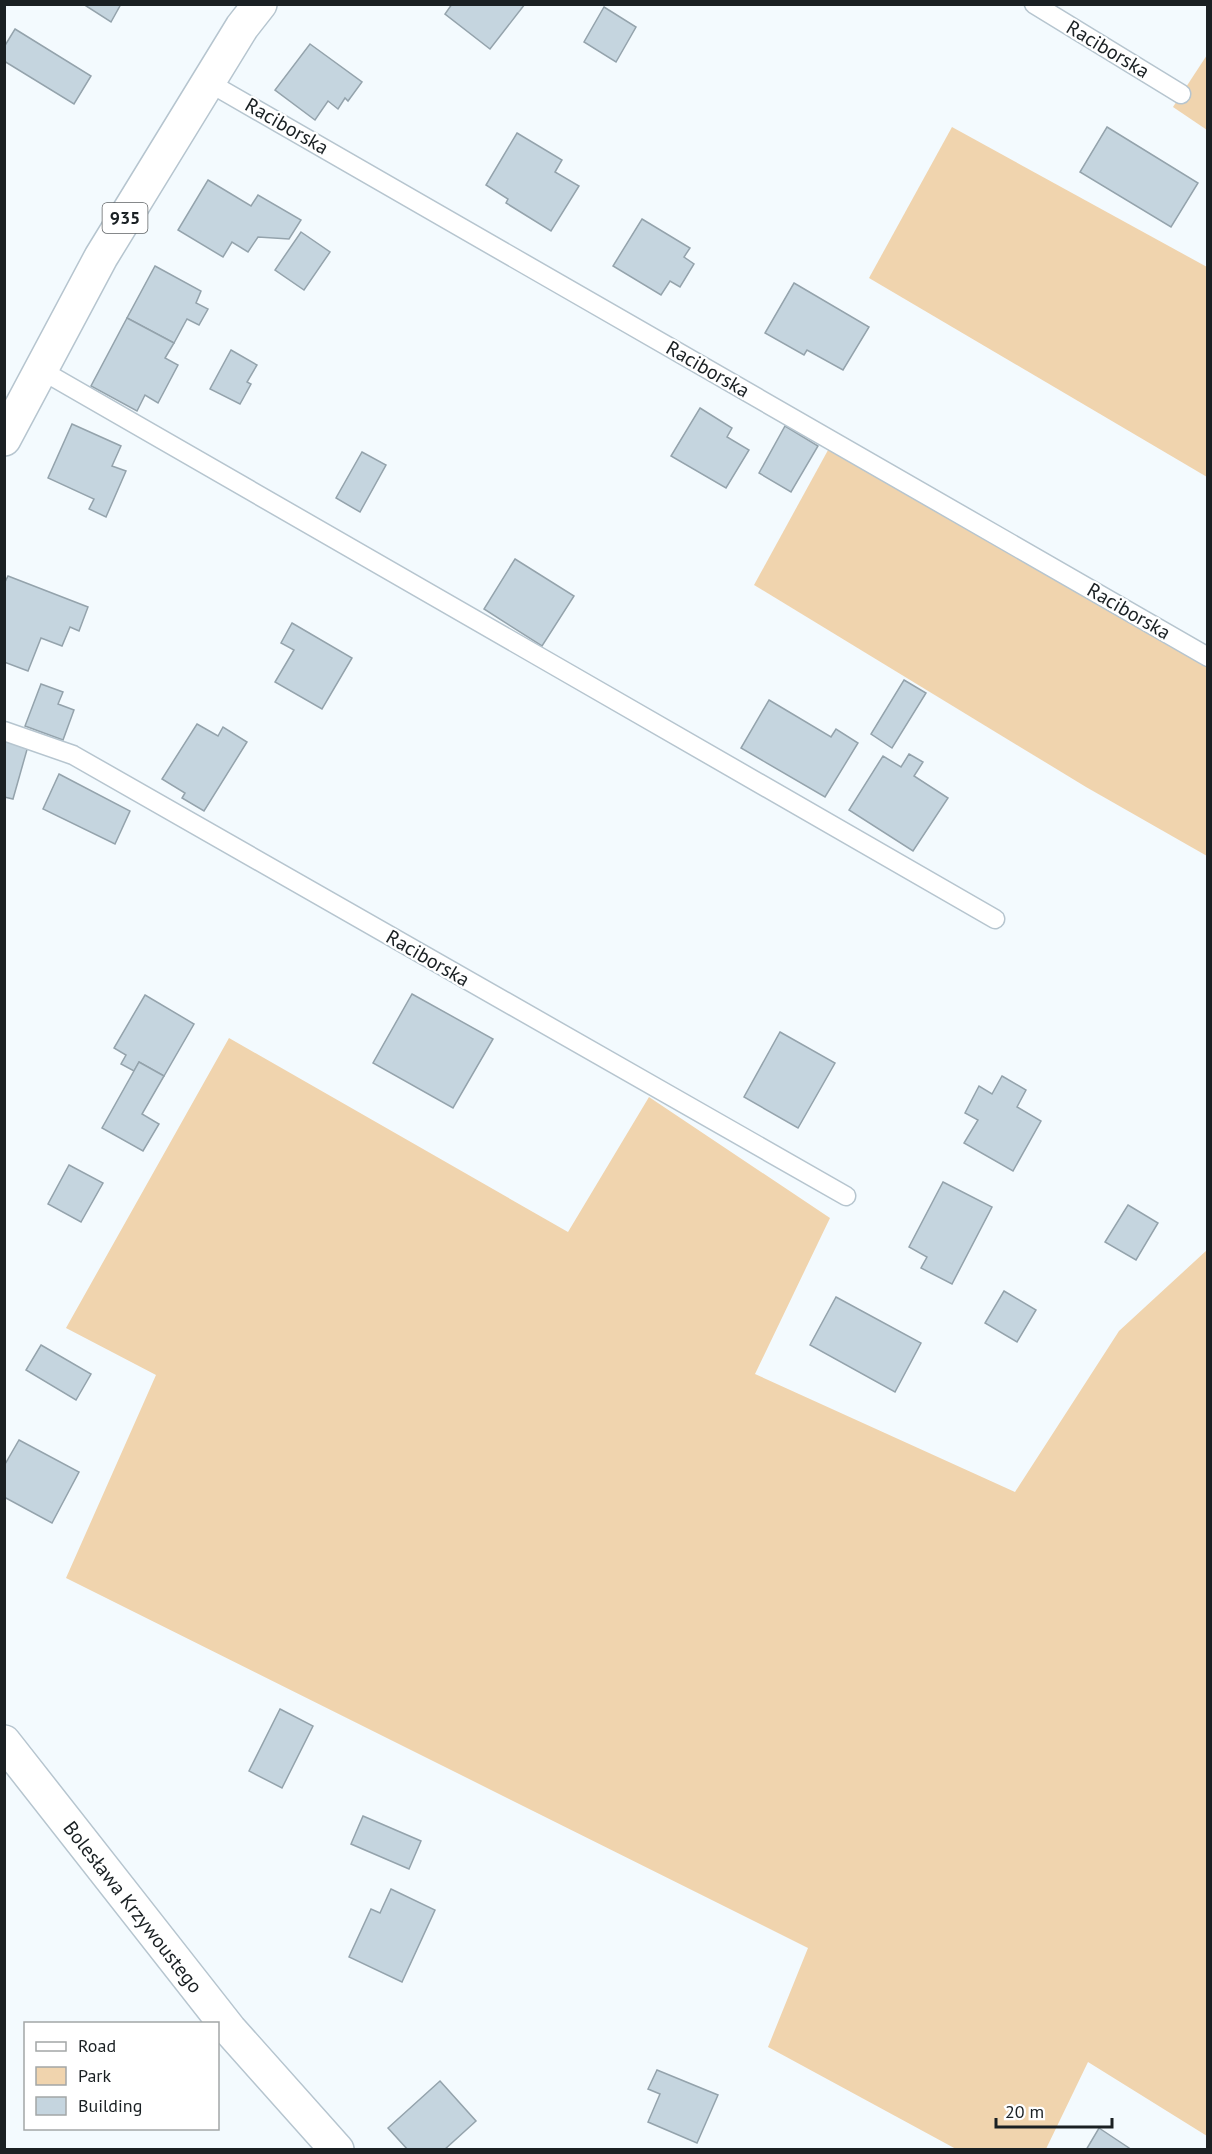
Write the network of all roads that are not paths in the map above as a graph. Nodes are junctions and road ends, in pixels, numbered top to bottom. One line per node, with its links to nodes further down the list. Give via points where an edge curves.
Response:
1 (260, 4): 3 (street, 935)
2 (1034, 4): 4 (lane, Raciborska)
3 (208, 82): 5 (street, 935, via 101,257); 7 (lane, Raciborska)
4 (1181, 94)
5 (40, 370): 6 (street, 935); 9 (lane)
6 (4, 439)
7 (1208, 657)
8 (4, 731): 10 (lane, Raciborska, via 73,755)
9 (996, 919)
10 (846, 1196)
11 (4, 1742): 12 (street, Bolesława Krzywoustego, via 230,2030)
12 (337, 2150)

